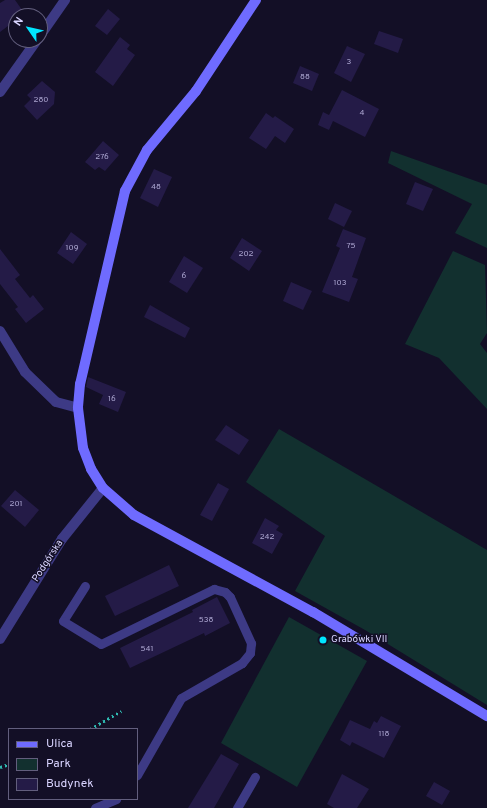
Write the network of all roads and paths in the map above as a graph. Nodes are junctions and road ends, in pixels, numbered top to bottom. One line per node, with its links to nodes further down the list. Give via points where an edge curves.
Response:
1 (65, 0): 3 (street)
2 (256, 0): 7 (street, via 200,86 147,150 128,184 80,384)
3 (48, 24)
4 (31, 48): 5 (street)
5 (0, 92)
6 (0, 331): 7 (street, via 30,377 56,402)
7 (78, 408): 8 (street, via 83,448 91,469)
8 (103, 488): 10 (street, Podgórska, via 62,539); 12 (street, via 134,515 313,612)
9 (85, 586): 14 (lane, via 63,621 101,644 214,589 225,592 230,597 251,643 250,653 242,663 180,698)
10 (0, 639)
11 (121, 711): 13 (path)
12 (487, 716)
13 (92, 728)
14 (138, 773)
15 (255, 777): 18 (lane)
16 (114, 800): 17 (lane)
17 (95, 808)
18 (237, 808)

